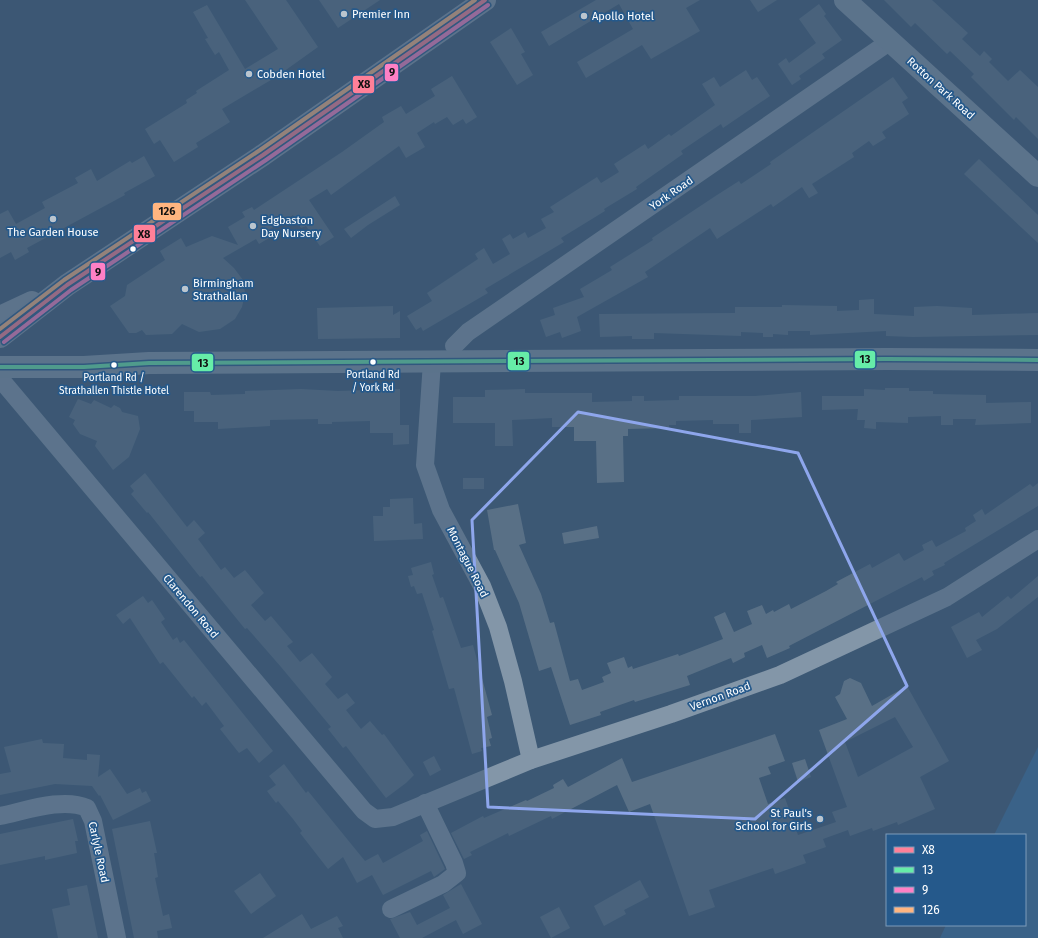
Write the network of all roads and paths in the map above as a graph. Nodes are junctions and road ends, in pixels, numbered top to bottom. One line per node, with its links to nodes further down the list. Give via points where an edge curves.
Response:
1 (485, 0): 5 (highway, via 263,155)
2 (845, 0): 3 (main road, Rotton Park Road)
3 (889, 42): 4 (main road, Rotton Park Road); 8 (street, York Road, via 468,332)
4 (1036, 170)
5 (67, 285): 6 (highway); 7 (highway)
6 (0, 317)
7 (0, 338)
8 (454, 346)
9 (1038, 360): 10 (main road)
10 (432, 362): 11 (main road, via 149,363); 13 (street, Montague Road, via 425,465 441,510 482,586 498,627)
11 (1, 374): 16 (street, Clarendon Road, via 364,811 375,819)
12 (1038, 539): 13 (street, Vernon Road, via 947,597 780,674 671,714)
13 (531, 760): 14 (street, Vernon Road)
14 (425, 803): 16 (street, Vernon Road); 17 (street, via 457,873 443,884)
15 (0, 816): 18 (street, Carlyle Road, via 65,803 87,808 93,821)
16 (386, 818)
17 (391, 909)
18 (117, 938)

